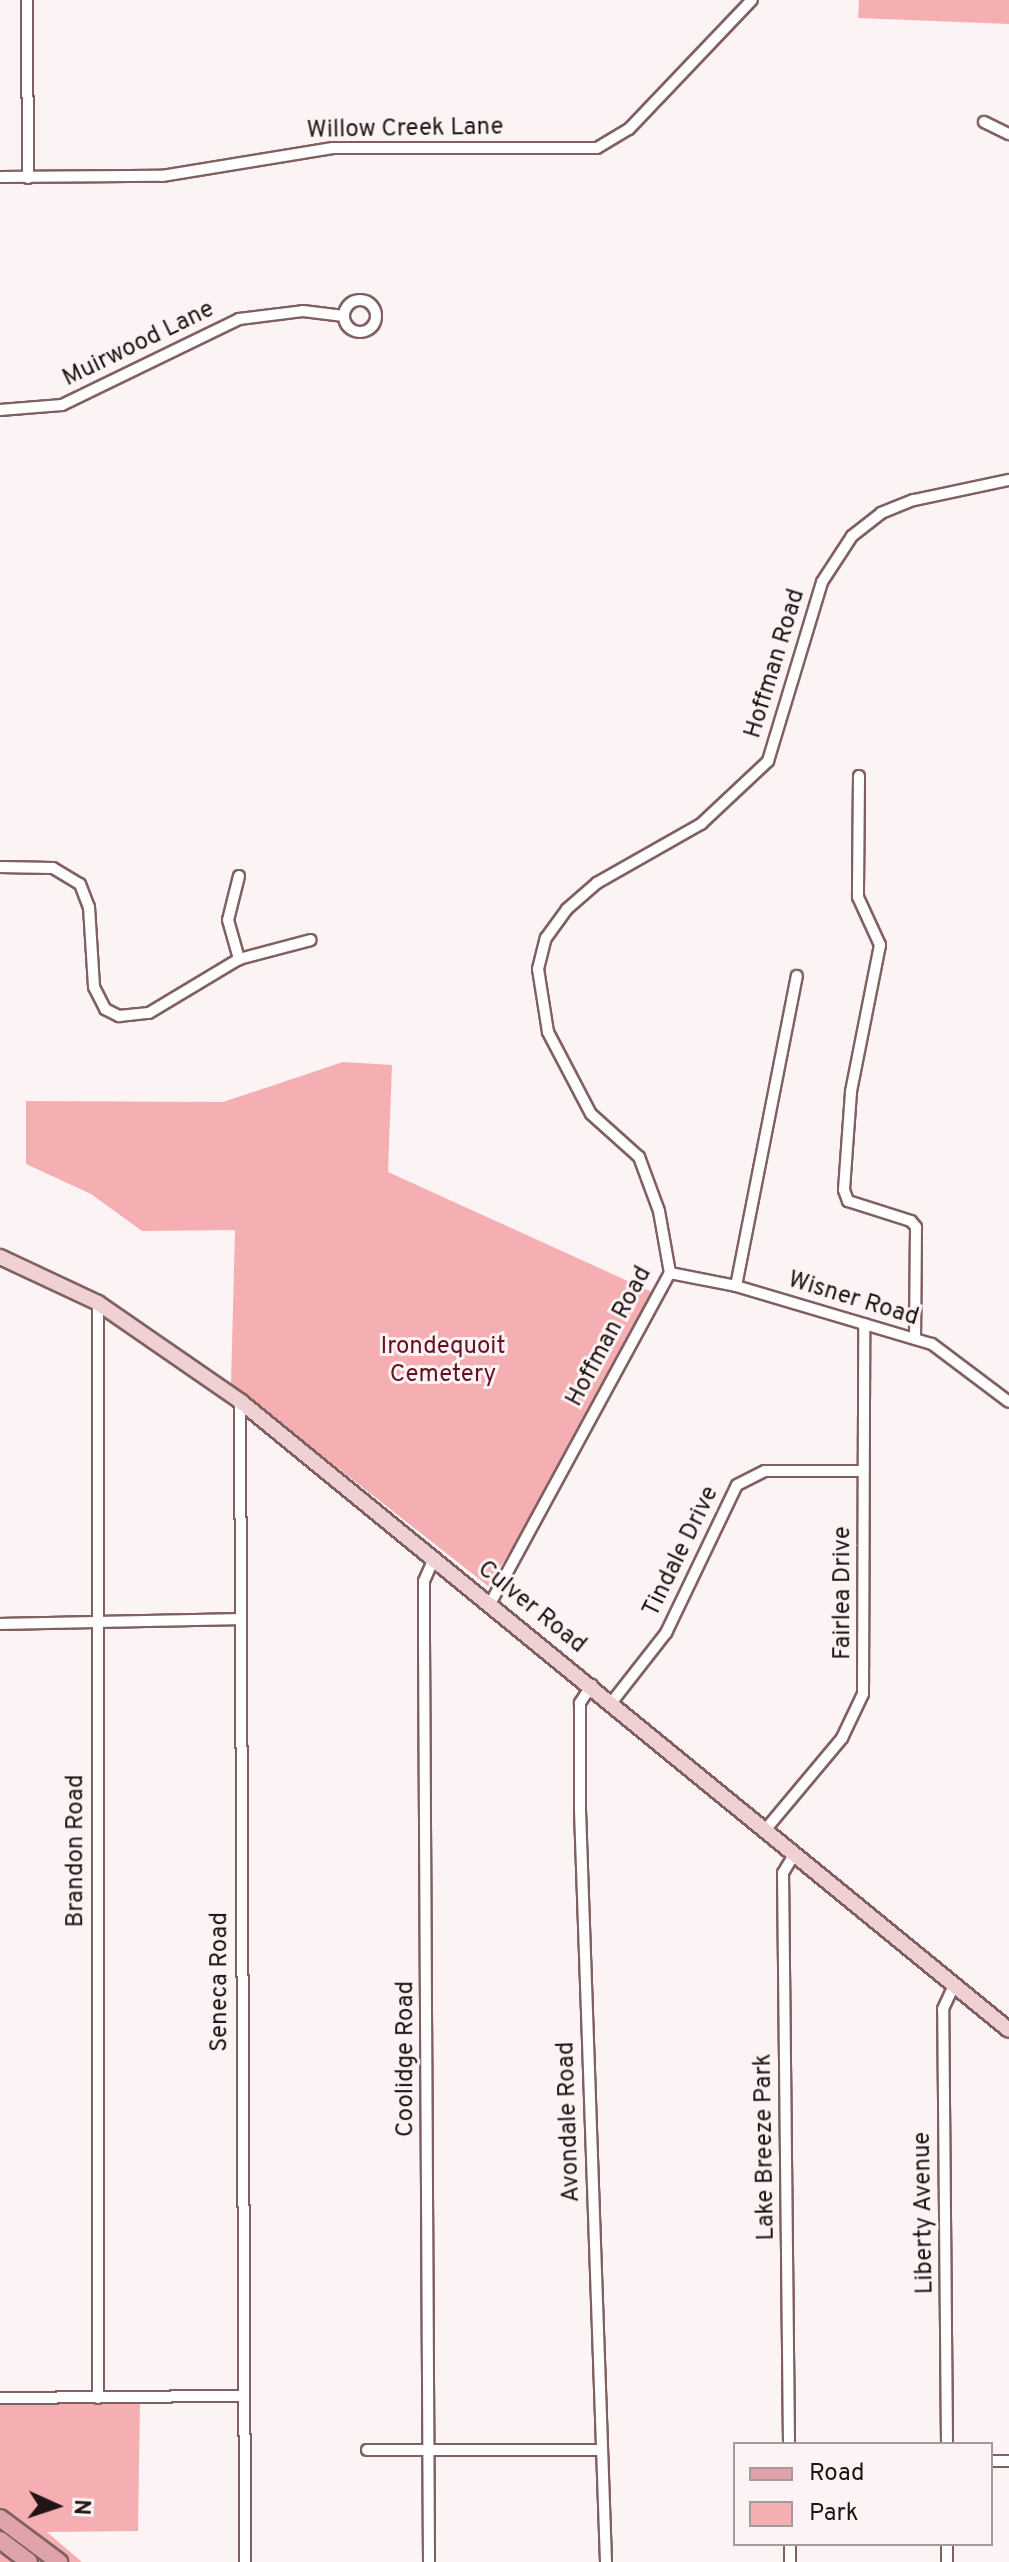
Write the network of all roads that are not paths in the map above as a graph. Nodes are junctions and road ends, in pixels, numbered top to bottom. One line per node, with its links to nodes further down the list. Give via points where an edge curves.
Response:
1 (27, 0): 6 (street)
2 (752, 0): 6 (street, Willow Creek Lane, via 629,129 597,148 333,148 162,176)
3 (984, 122): 4 (street)
4 (1009, 134)
5 (0, 177): 6 (street, Willow Creek Lane)
6 (28, 178)
7 (344, 316): 8 (street, Muirwood Lane, via 303,311 239,319 62,405)
8 (0, 410)
9 (1009, 480): 17 (street, Hoffman Road, via 914,500 881,513 852,536 822,582 768,761 701,824 597,883 567,909 546,938 538,969 548,1032 591,1114 639,1157 659,1211)
10 (859, 776): 21 (street, via 858,897 880,945 851,1092 844,1190 848,1201 916,1227)
11 (0, 867): 14 (street, via 53,868 80,884 89,907 94,987 112,1014 127,1018 149,1013)
12 (239, 876): 14 (street, via 228,920)
13 (311, 940): 14 (street)
14 (239, 959)
15 (797, 976): 18 (street)
16 (0, 1257): 19 (main road, Culver Road)
17 (670, 1273): 18 (street, Wisner Road); 26 (street, Hoffman Road)
18 (736, 1286): 20 (street, Wisner Road)
19 (98, 1303): 22 (main road, Culver Road); 28 (street, Brandon Road)
20 (864, 1324): 21 (street, Wisner Road); 24 (street, Fairlea Drive)
21 (915, 1339): 23 (street, Wisner Road, via 932,1344)
22 (240, 1401): 25 (main road, Culver Road); 27 (street, Seneca Road)
23 (1009, 1402)
24 (863, 1471): 31 (street, Tindale Drive, via 765,1471 737,1485 666,1633); 32 (street, Fairlea Drive, via 864,1685 859,1709 842,1738)
25 (434, 1559): 26 (main road, Culver Road); 42 (street, Coolidge Road, via 424,1581)
26 (490, 1604): 30 (main road, Culver Road)
27 (239, 1619): 28 (street); 36 (street, Seneca Road)
28 (97, 1622): 29 (street); 38 (street, Brandon Road)
29 (0, 1624)
30 (592, 1685): 31 (main road, Culver Road); 43 (street, Avondale Road, via 580,1703 580,1796)
31 (612, 1702): 32 (main road, Culver Road)
32 (766, 1829): 33 (main road, Culver Road)
33 (795, 1853): 34 (main road, Culver Road); 39 (street, Lake Breeze Park, via 783,1873)
34 (954, 1985): 35 (main road, Culver Road); 40 (street, Liberty Avenue, via 943,2009)
35 (1009, 2030)
36 (244, 2396): 38 (street); 48 (street, Seneca Road)
37 (0, 2398): 38 (street)
38 (98, 2398)
39 (789, 2442)
40 (947, 2442)
41 (367, 2450): 42 (street)
42 (429, 2450): 43 (street); 49 (street, Coolidge Road)
43 (602, 2450): 50 (street, Avondale Road)
44 (0, 2518): 47 (main road)
45 (0, 2540): 46 (main road)
46 (29, 2562)
47 (59, 2562)
48 (245, 2562)
49 (429, 2562)
50 (606, 2562)

